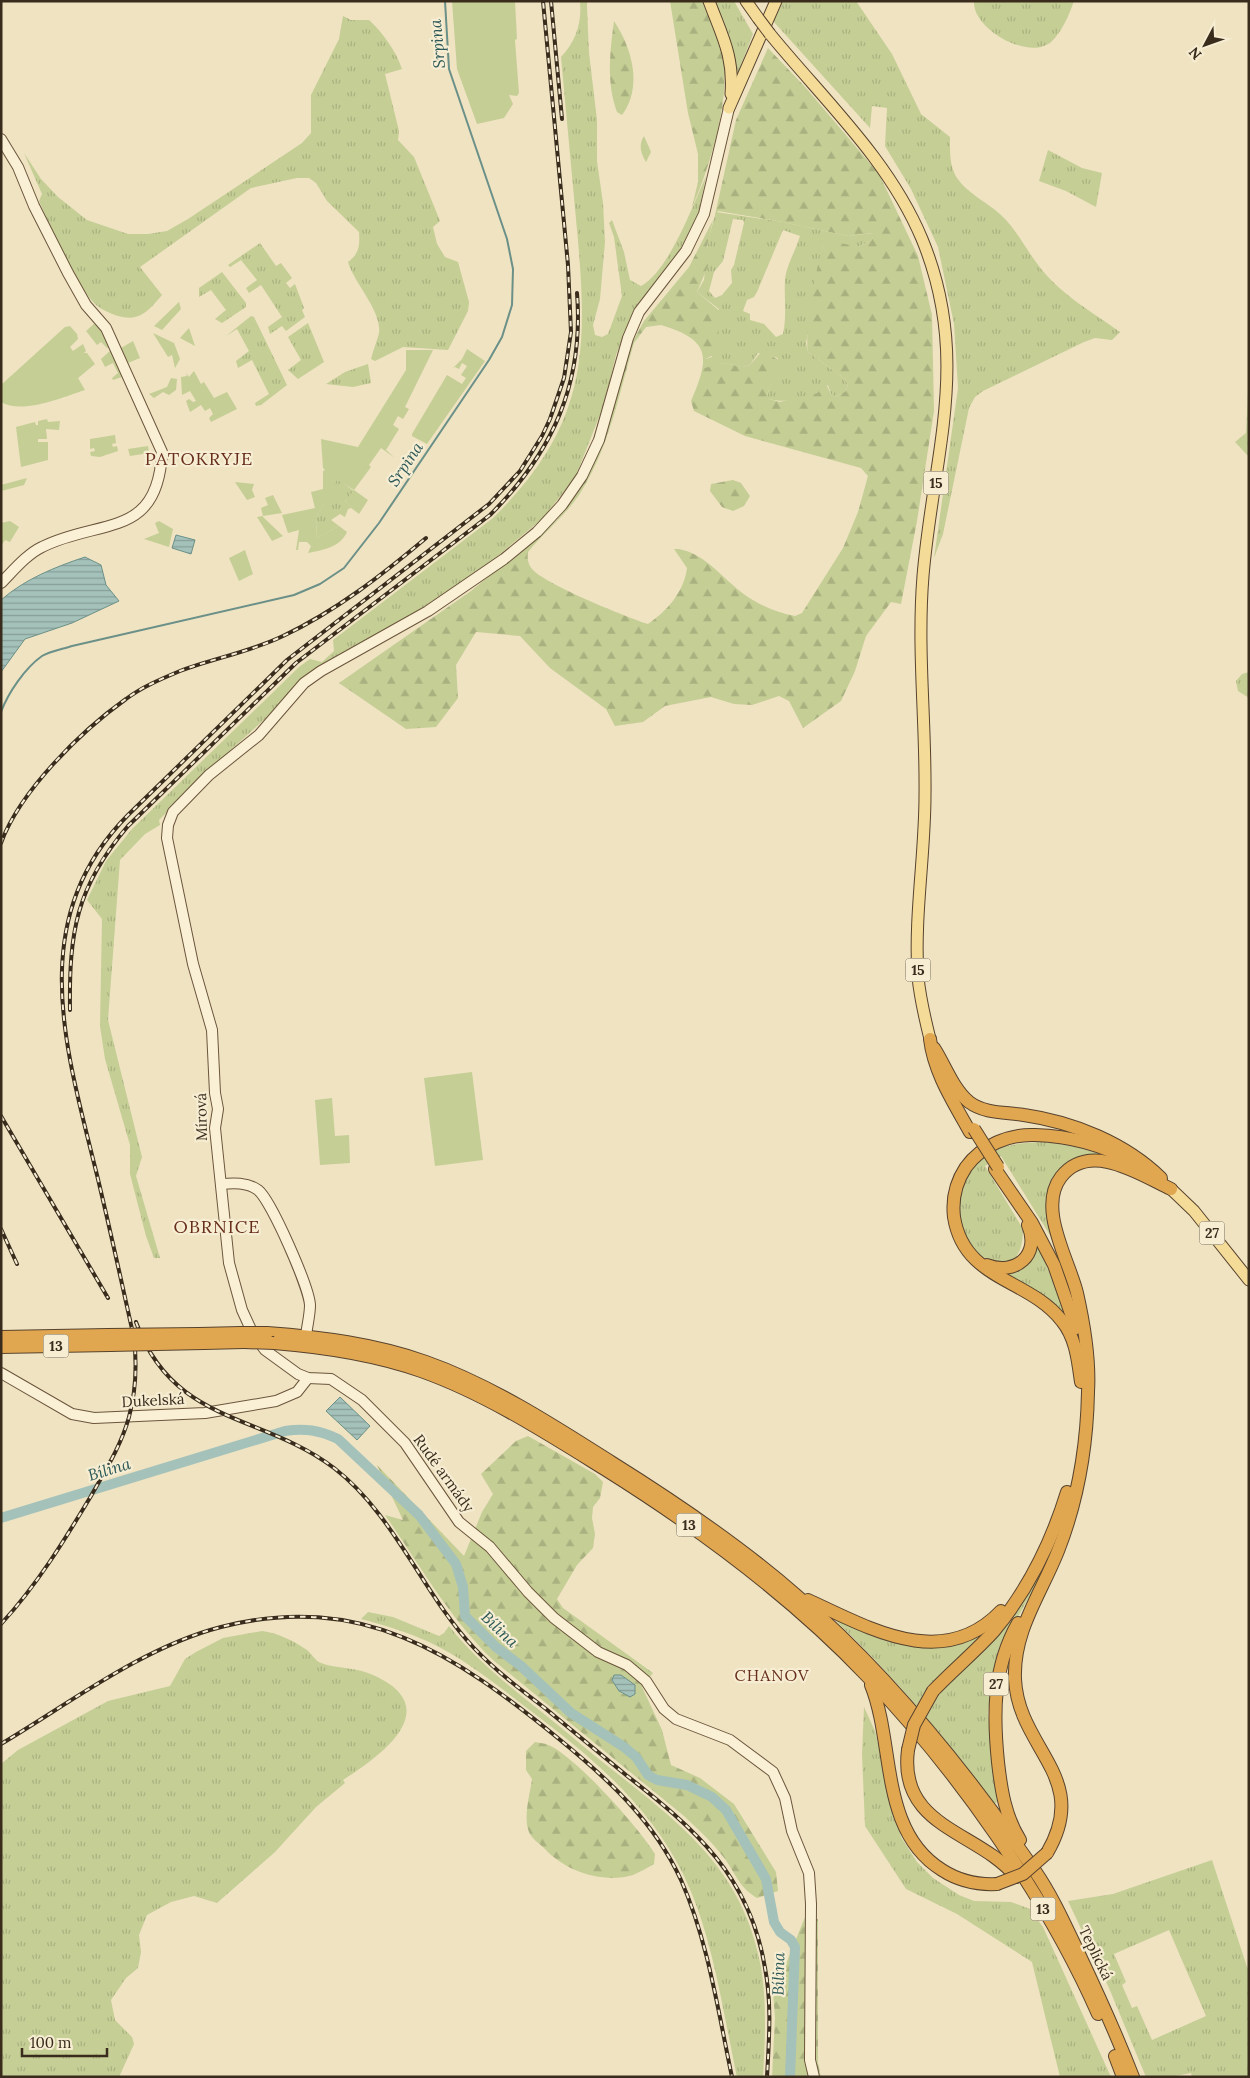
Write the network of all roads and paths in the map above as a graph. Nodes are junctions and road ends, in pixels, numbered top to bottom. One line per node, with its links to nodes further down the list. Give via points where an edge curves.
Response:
1 (710, 1): 4 (main road, via 730,54)
2 (746, 1): 7 (main road, 15, bridge, via 770,34 872,153 893,183 922,240 944,316 947,400 920,612 925,828 917,950 921,1004)
3 (776, 1): 4 (main road)
4 (729, 108): 9 (street, Mírová, via 704,214 686,251 639,312 628,338 599,440 582,476 562,505 537,532 504,559 436,606 304,683 259,734 209,775 174,812 167,838 212,1030 218,1109 215,1128)
5 (1, 139): 6 (street, via 18,167 68,273 86,305 106,328 162,452 154,494 139,512 126,521 40,548)
6 (1, 583)
7 (932, 1044): 8 (highway, bridge, via 972,1131); 10 (highway, via 956,1087 972,1104 981,1109 1051,1121 1097,1136 1150,1168)
8 (996, 1168): 11 (highway, via 1002,1186 1028,1227 1031,1244 1024,1259 1010,1268 997,1269); 13 (highway, via 1046,1241); 22 (highway, via 1054,1264 1076,1330)
9 (221, 1184): 14 (street, Mírová, via 229,1263); 15 (street, via 252,1186 267,1200 306,1288 310,1305)
10 (1171, 1189): 11 (highway, via 1138,1164 1089,1143 1039,1135 1001,1140 970,1162 960,1177 955,1194 954,1215 959,1237); 12 (main road, 27, via 1194,1211); 13 (highway, via 1131,1168 1102,1161 1077,1165 1061,1177 1053,1194 1053,1214 1077,1293)
11 (977, 1261): 22 (highway, via 993,1275 1037,1299 1062,1320 1074,1344)
12 (1249, 1280)
13 (1082, 1326): 23 (highway, 27, via 1088,1366 1086,1440)
14 (244, 1333): 17 (highway, 13, bridge); 18 (highway, 13, bridge, via 202,1339); 21 (street, Mírová)
15 (306, 1336): 17 (highway, 13); 25 (highway, 13, via 355,1343 411,1357 500,1397 589,1448 705,1524)
16 (1, 1337): 18 (highway, 13)
17 (271, 1338): 26 (highway, 13, via 340,1350 408,1367 446,1381 520,1418 643,1494 730,1554 804,1616)
18 (109, 1340): 19 (highway, 13)
19 (1, 1347)
20 (1, 1373): 21 (street, Dukelská, via 72,1414 94,1418 205,1413 276,1401 297,1392)
21 (308, 1378): 30 (street, Rudé armády, via 331,1379 362,1400 405,1443 459,1522 490,1547 554,1618 598,1652 627,1665 646,1681 664,1709 676,1720 730,1740 774,1772 809,1874 810,2060)
22 (1081, 1382): 24 (highway, via 1080,1432 1072,1476)
23 (1072, 1505): 26 (highway, bridge, via 1058,1550 1022,1628 1015,1667 1019,1704 1051,1764 1061,1792 1062,1812 1059,1832 1047,1853 1023,1874 997,1884 971,1882 948,1874 928,1860 913,1841 893,1792 878,1702); 28 (highway, 27, via 1056,1548 1007,1645 996,1684 994,1710 1003,1798)
24 (1048, 1544): 25 (highway, via 1017,1592 995,1617 970,1635 954,1639 924,1641 890,1636); 29 (highway, bridge, via 1018,1598 993,1631 934,1691 914,1725 907,1770 924,1810 1012,1872)
25 (796, 1595): 27 (highway, 13, via 874,1668 906,1703 942,1747)
26 (867, 1676): 27 (highway, 13)
27 (1013, 1851): 28 (highway, Teplická / 13); 29 (highway, Teplická / 13)
28 (1035, 1871): 32 (highway, Teplická / 13, via 1076,1948)
29 (1075, 1967): 31 (highway, Teplická / 13)
30 (814, 2077)
31 (1123, 2077)
32 (1133, 2077)

